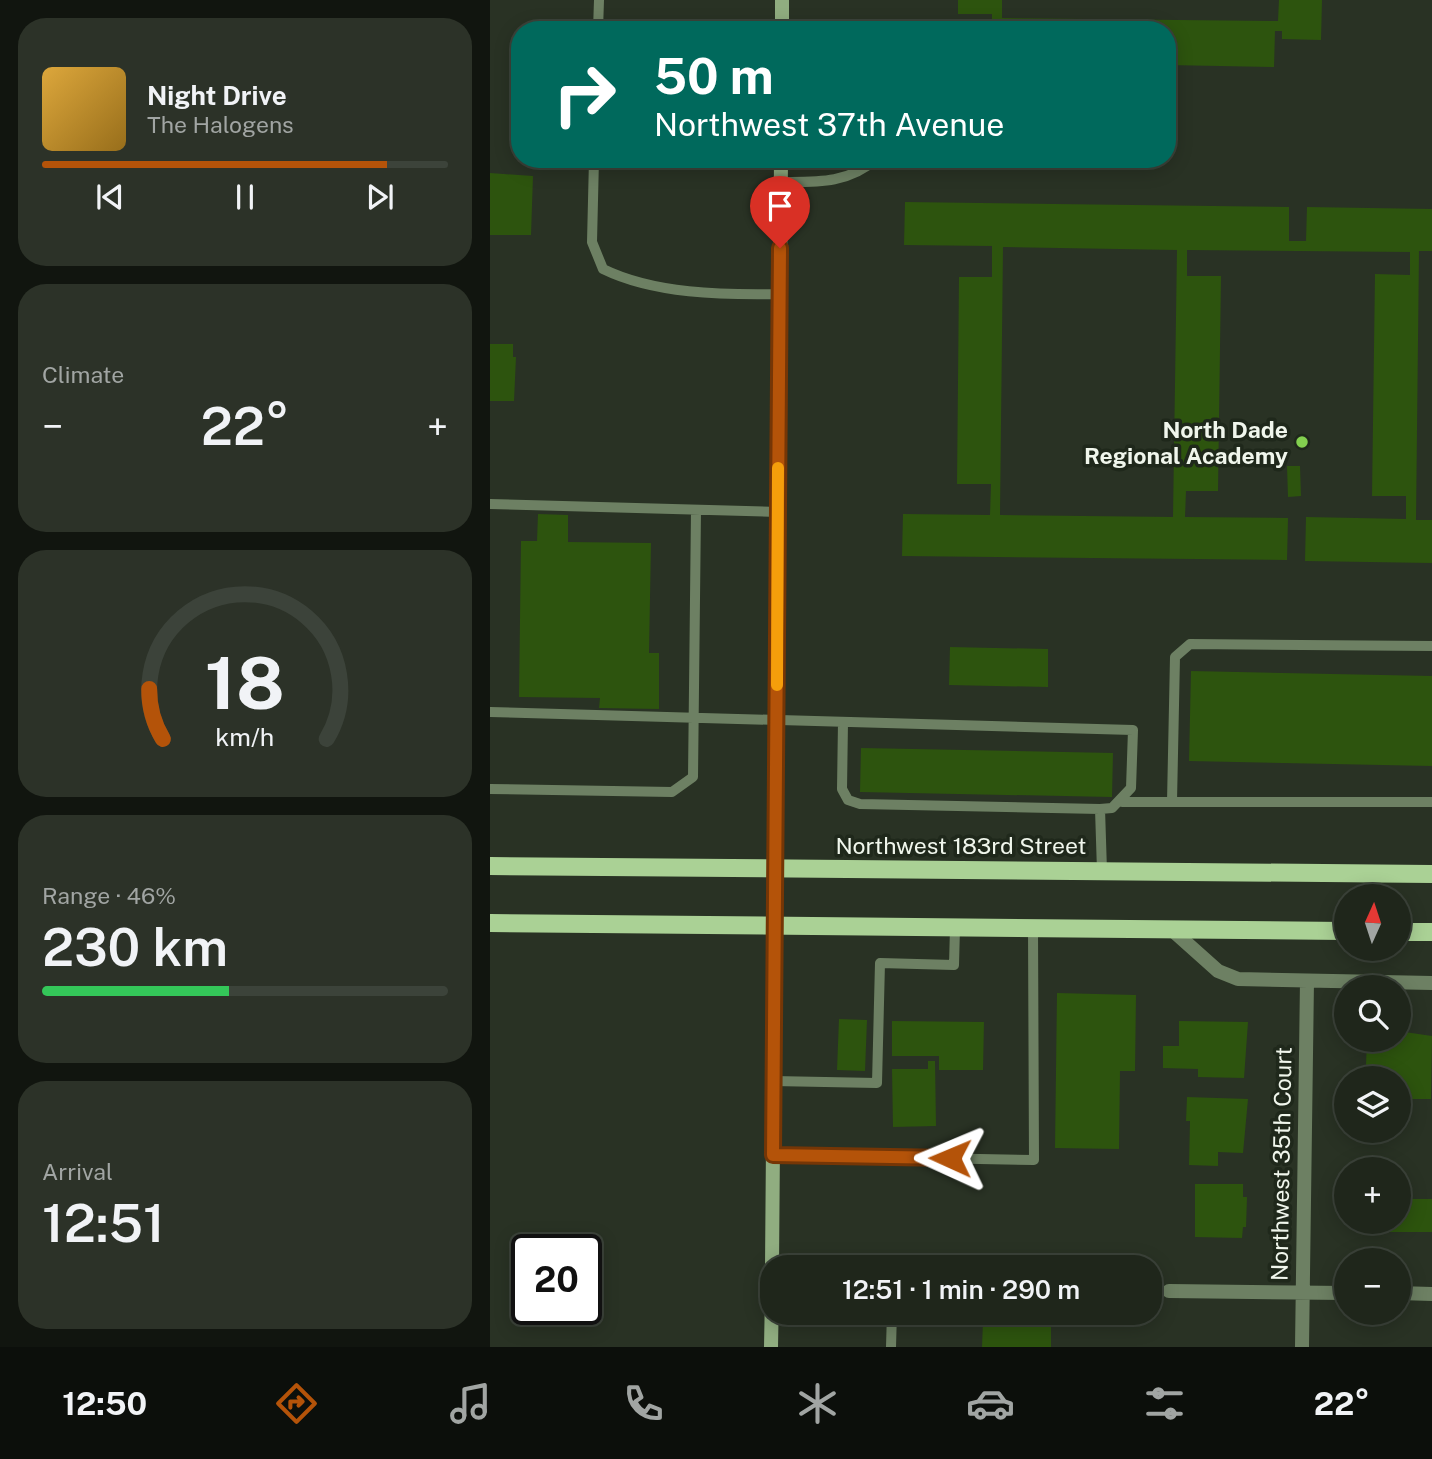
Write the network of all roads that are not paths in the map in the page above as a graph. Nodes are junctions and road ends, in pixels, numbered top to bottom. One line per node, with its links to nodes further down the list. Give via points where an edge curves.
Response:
1 (599, 0): 3 (lane)
2 (782, 0): 4 (main road)
3 (598, 21)
4 (782, 21)
5 (594, 168): 9 (lane, via 592,242 603,269 629,282 734,295)
6 (781, 168): 8 (main road)
7 (862, 168): 8 (lane, via 830,182)
8 (780, 182): 9 (main road)
9 (779, 294): 12 (main road)
10 (490, 504): 11 (lane)
11 (696, 510): 12 (lane); 15 (lane)
12 (778, 512): 16 (main road)
13 (1432, 646): 20 (lane, via 1190,644 1175,657)
14 (490, 712): 15 (lane)
15 (696, 719): 16 (lane); 18 (lane, via 693,777 672,792)
16 (776, 721): 17 (lane); 24 (main road)
17 (843, 723): 19 (lane, via 1133,730 1131,788); 22 (lane, via 842,789 848,800 860,804)
18 (490, 789)
19 (1122, 802): 20 (lane); 22 (lane)
20 (1172, 802): 21 (lane)
21 (1432, 802)
22 (1100, 809): 25 (lane)
23 (490, 866): 24 (main road, Northwest 183rd Street)
24 (775, 868): 25 (main road, Northwest 183rd Street); 28 (main road)
25 (1102, 871): 26 (main road, Northwest 183rd Street)
26 (1432, 874)
27 (490, 923): 28 (main road)
28 (774, 926): 29 (main road); 37 (main road)
29 (955, 928): 30 (main road); 37 (lane, via 954,965 880,963 877,1083)
30 (1033, 928): 31 (main road); 38 (lane, via 1034,1160)
31 (1171, 929): 32 (main road); 35 (street, via 1218,971 1238,979)
32 (1334, 931)
33 (1411, 932): 34 (main road)
34 (1432, 932)
35 (1307, 981): 36 (street); 41 (street, Northwest 35th Court)
36 (1432, 983)
37 (772, 1081): 38 (main road)
38 (773, 1155): 39 (main road)
39 (772, 1255)
40 (1169, 1291): 41 (street)
41 (1302, 1292): 42 (street); 49 (street, Northwest 35th Court)
42 (1334, 1293)
43 (1411, 1293): 44 (street)
44 (1432, 1294)
45 (771, 1325): 47 (main road)
46 (892, 1325): 48 (lane)
47 (771, 1347)
48 (891, 1347)
49 (1302, 1347)

